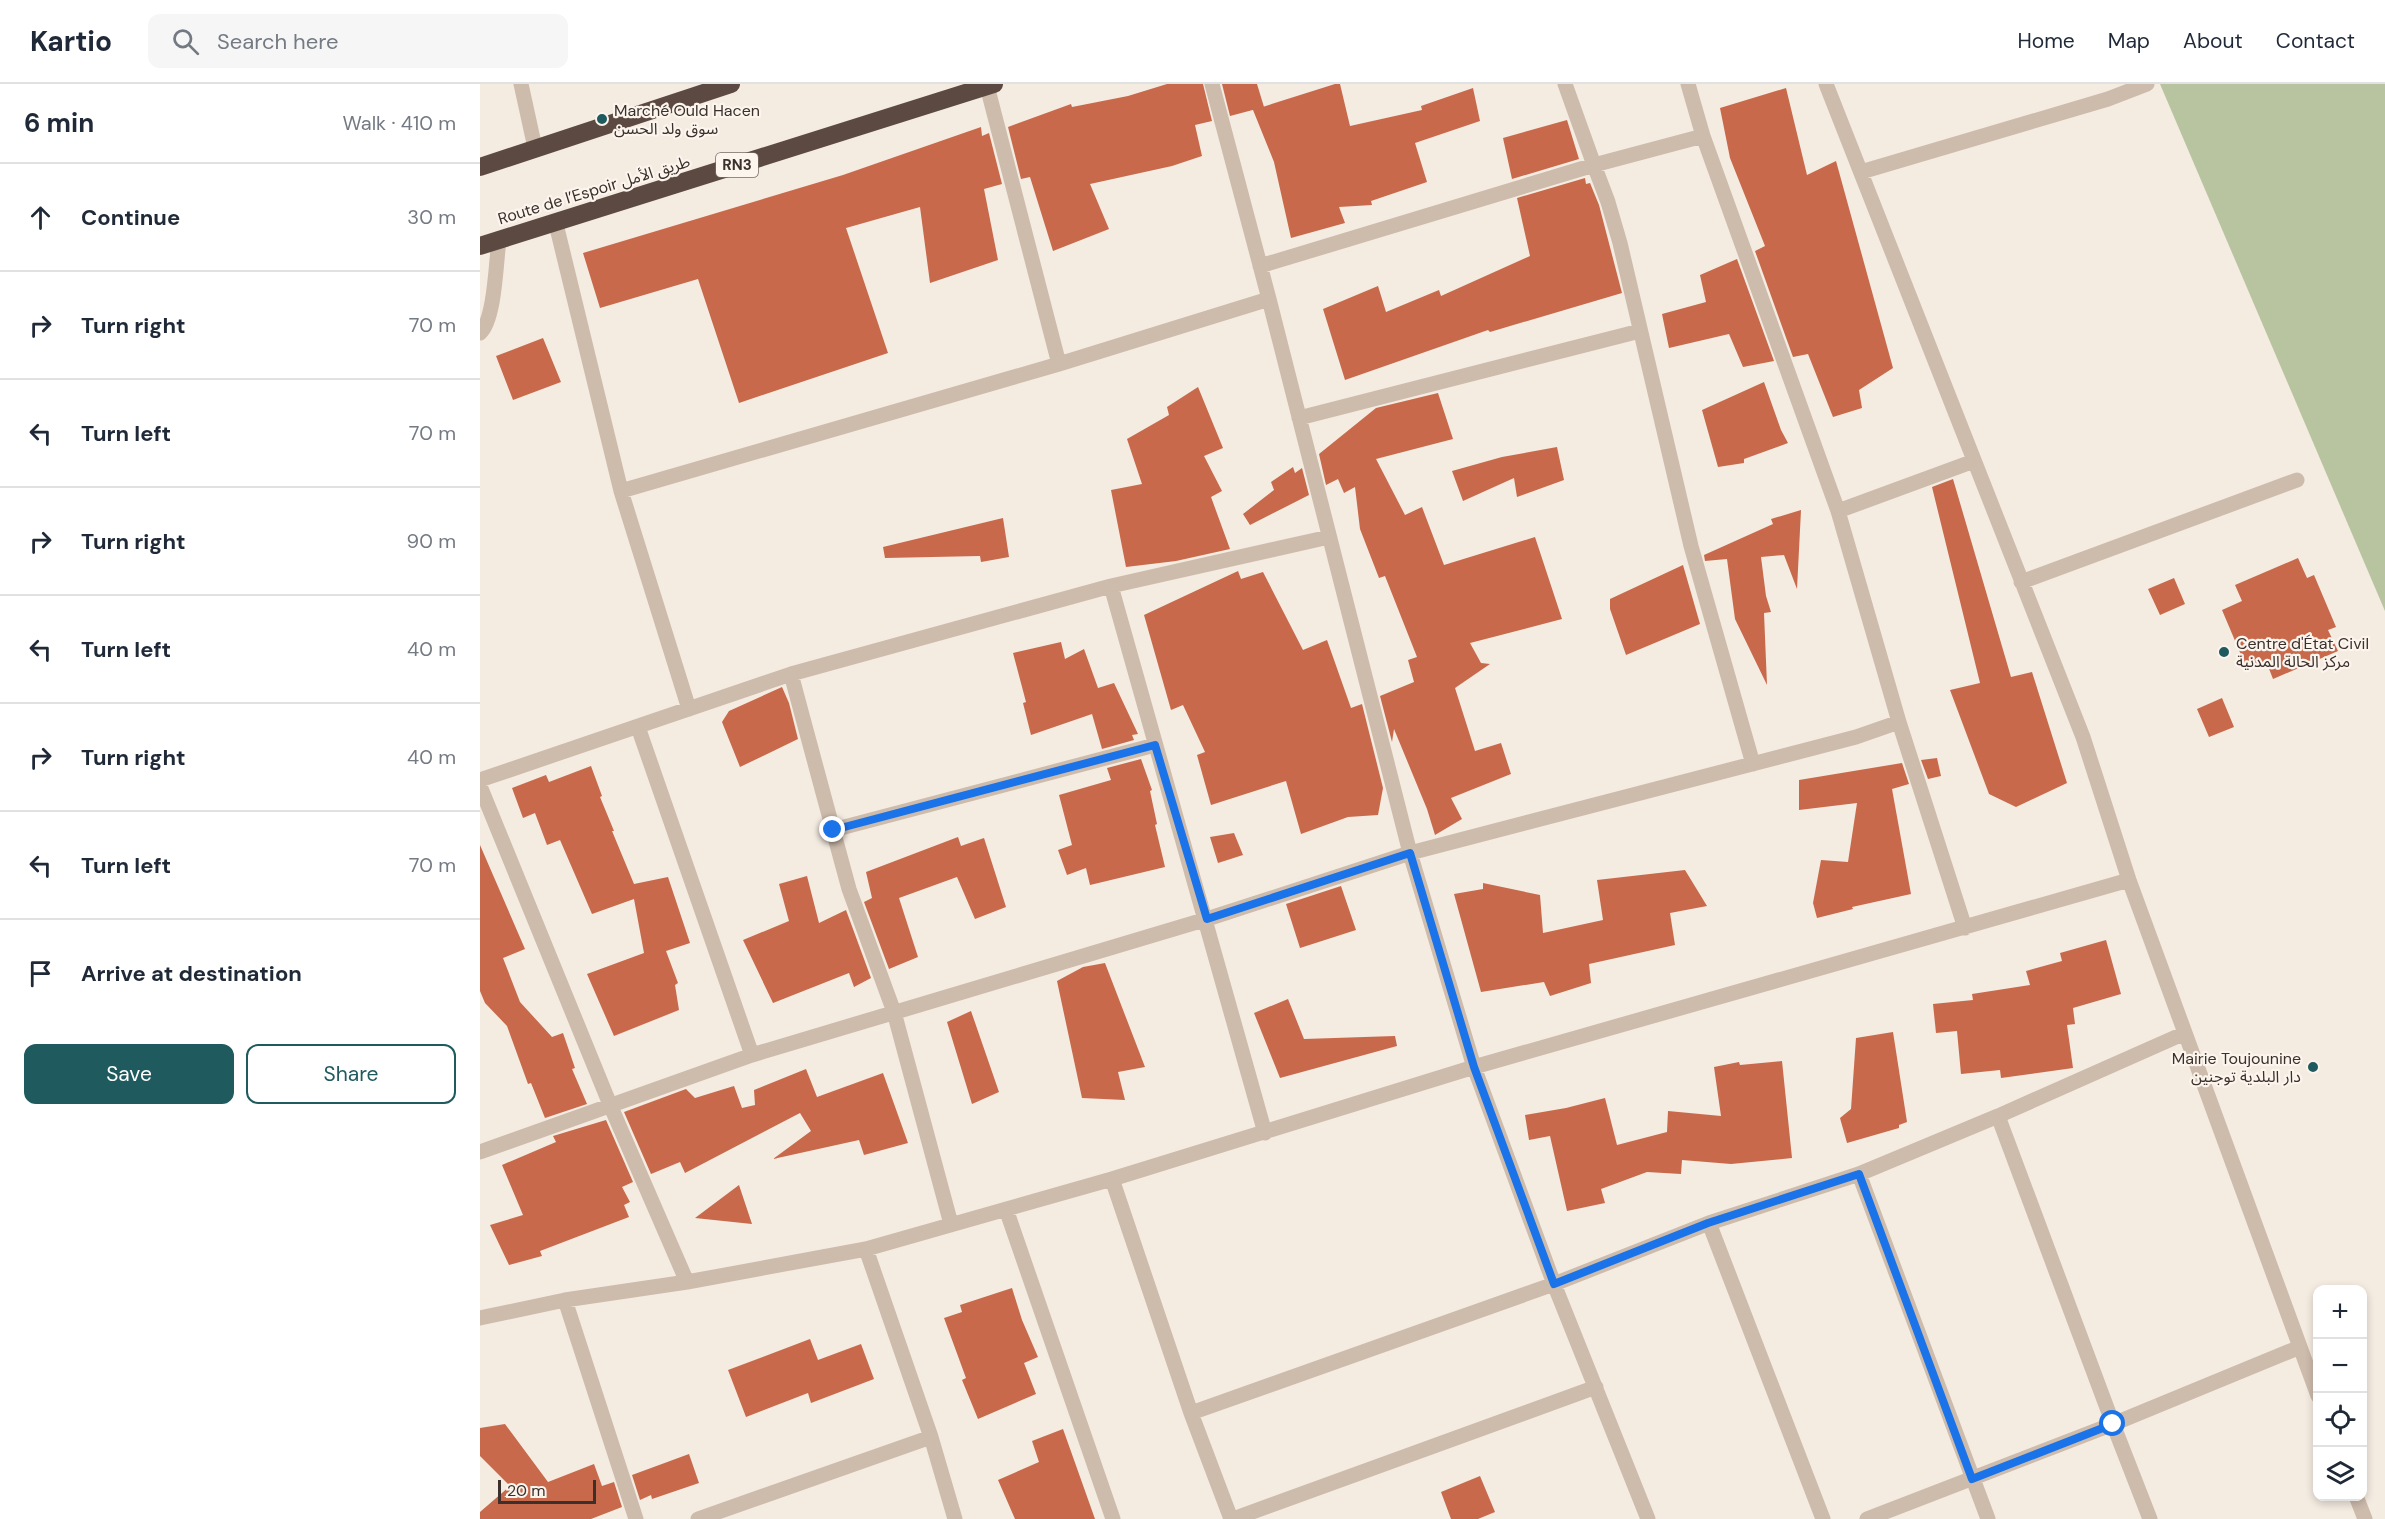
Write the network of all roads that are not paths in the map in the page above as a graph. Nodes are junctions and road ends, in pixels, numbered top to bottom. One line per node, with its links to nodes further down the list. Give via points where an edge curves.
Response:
1 (520, 84): 10 (street)
2 (731, 84): 10 (highway)
3 (1212, 84): 17 (street)
4 (1565, 84): 11 (street)
5 (1688, 84): 9 (street)
6 (1826, 84): 13 (street)
7 (2147, 84): 13 (street)
8 (990, 85): 14 (highway, Route de l’Espoir طريق الأمل / RN3); 21 (street)
9 (1703, 136): 11 (street); 26 (street)
10 (535, 148): 12 (highway)
11 (1594, 165): 17 (street); 19 (street, via 1620,243)
12 (480, 166)
13 (1861, 172): 23 (street)
14 (556, 224): 15 (highway, Route de l’Espoir طريق الأمل / RN3); 25 (street)
15 (499, 240): 16 (highway, Route de l’Espoir طريق الأمل / RN3); 20 (street, via 490,314)
16 (480, 246)
17 (1260, 266): 18 (street)
18 (1269, 299): 21 (street); 22 (street)
19 (1640, 331): 22 (street); 35 (street, via 1691,546)
20 (480, 333)
21 (1059, 364): 25 (street)
22 (1299, 418): 27 (street)
23 (1974, 461): 26 (street); 28 (street)
24 (2297, 480): 28 (street)
25 (621, 491): 31 (street)
26 (1838, 511): 32 (street)
27 (1329, 537): 29 (street); 39 (street)
28 (2021, 582): 40 (street, via 2083,737)
29 (1111, 586): 30 (street); 34 (street)
30 (791, 674): 31 (street); 38 (street)
31 (689, 709): 33 (street)
32 (1899, 722): 35 (street); 42 (street)
33 (638, 727): 36 (street); 45 (street)
34 (1155, 745): 38 (street); 41 (street)
35 (1753, 764): 39 (street)
36 (480, 780)
37 (480, 786): 47 (street)
38 (833, 830): 43 (street, via 849,889)
39 (1410, 853): 41 (street); 46 (street)
40 (2129, 880): 42 (street); 44 (street)
41 (1207, 919): 43 (street); 49 (street)
42 (1965, 928): 46 (street)
43 (894, 1012): 45 (street); 55 (street)
44 (2185, 1033): 48 (street); 61 (street)
45 (752, 1055): 47 (street)
46 (1474, 1067): 49 (street); 58 (street)
47 (611, 1107): 50 (street); 57 (street)
48 (1998, 1116): 51 (street); 65 (street)
49 (1265, 1133): 52 (street)
50 (480, 1152)
51 (1859, 1174): 54 (street); 67 (street)
52 (1112, 1179): 53 (street); 64 (street)
53 (1006, 1209): 55 (street); 72 (street)
54 (1708, 1223): 58 (street); 75 (street)
55 (951, 1224): 56 (street)
56 (866, 1249): 57 (street); 66 (street)
57 (687, 1282): 59 (street)
58 (1554, 1284): 62 (street); 64 (street)
59 (564, 1300): 60 (street); 69 (street)
60 (480, 1318)
61 (2300, 1347): 63 (street); 65 (street)
62 (1596, 1387): 73 (street); 74 (street)
63 (2317, 1393)
64 (1191, 1413): 73 (street)
65 (2113, 1424): 67 (street); 78 (street)
66 (931, 1437): 70 (street); 71 (street)
67 (1972, 1479): 76 (street); 77 (street)
68 (2357, 1501): 79 (street)
69 (636, 1519)
70 (698, 1519)
71 (955, 1519)
72 (1113, 1519)
73 (1232, 1519)
74 (1648, 1519)
75 (1823, 1519)
76 (1867, 1519)
77 (1988, 1519)
78 (2150, 1519)
79 (2364, 1519)

